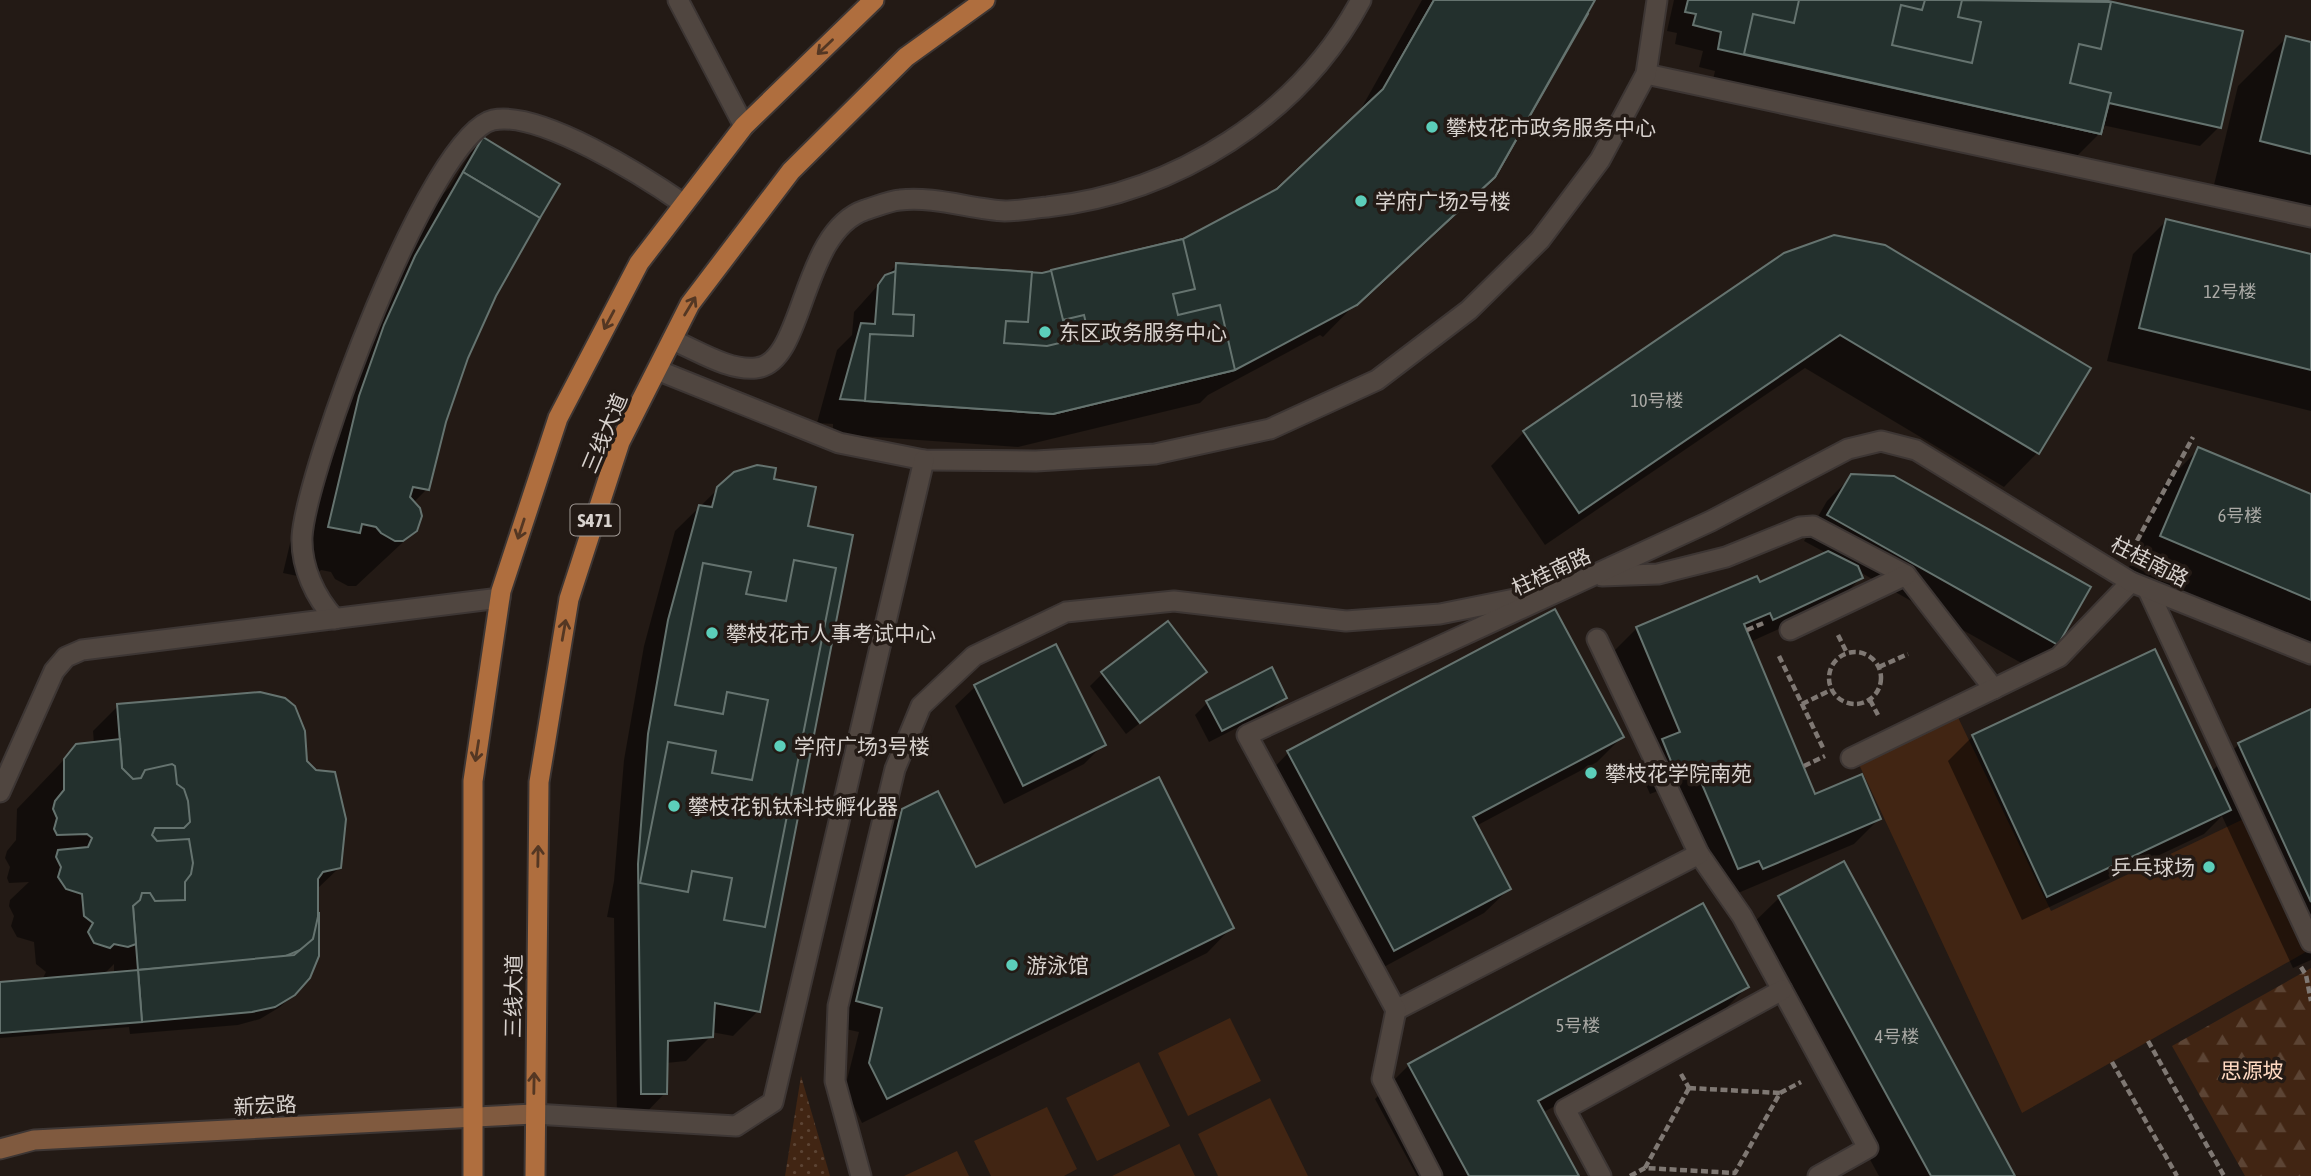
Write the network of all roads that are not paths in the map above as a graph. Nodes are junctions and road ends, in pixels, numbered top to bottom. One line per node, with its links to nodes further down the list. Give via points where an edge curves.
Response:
1 (678, 0): 7 (lane)
2 (874, 0): 7 (main road, 三线大道, one-way to 7)
3 (985, 0): 10 (main road, 三线大道 / S471, one-way to 3, via 690,304 791,171 906,57)
4 (1361, 0): 10 (lane, via 1347,25 1295,89 1233,142 1163,179 1087,203 1007,211 900,200 860,211 833,235 813,266 787,344 776,360 759,369 740,368)
5 (1657, 0): 6 (lane)
6 (1646, 74): 9 (lane); 12 (lane, via 1600,160 1540,240 1469,310 1377,380 1270,429 1155,454 1036,461)
7 (744, 126): 8 (main road, 三线大道)
8 (684, 204): 17 (main road, 三线大道, one-way to 17, via 639,263 558,418); 18 (lane, via 607,155 532,125 507,119 491,121 469,135 415,223 379,299 310,495 303,555 316,592)
9 (2311, 217)
10 (672, 340): 11 (main road, 三线大道 / S471)
11 (657, 370): 12 (lane, via 839,443); 29 (main road, 三线大道 / S471, one-way to 11, via 541,769 569,599 620,442)
12 (924, 460): 29 (lane, via 773,1102 736,1126)
13 (1906, 575): 14 (lane, via 1813,526 1726,557 1658,574); 19 (lane); 22 (lane)
14 (1594, 576): 15 (lane, 柱桂南路, via 1848,449 1881,441 1916,450); 16 (lane, 柱桂南路)
15 (2133, 582): 21 (lane, 柱桂南路); 22 (lane, via 2059,657); 26 (lane)
16 (1570, 587): 28 (lane, 柱桂南路, via 1247,735); 34 (lane, via 1440,614 1346,621 1174,601 1066,612 974,656 920,706 895,769 838,1006 835,1081)
17 (500, 598): 18 (lane); 30 (main road, 三线大道, one-way to 30, via 472,781)
18 (335, 619): 24 (lane, via 82,650 66,657 54,671)
19 (1790, 630)
20 (1597, 639): 25 (lane)
21 (2311, 654)
22 (1994, 689): 23 (lane)
23 (1851, 758)
24 (0, 792)
25 (1699, 855): 27 (lane, via 1742,916); 28 (lane)
26 (2311, 942)
27 (1783, 990): 36 (lane, via 1564,1109); 37 (lane, via 1868,1148)
28 (1396, 1010): 35 (lane, via 1382,1079)
29 (534, 1114): 30 (main road, 新宏路); 33 (main road, 三线大道 / S471)
30 (471, 1116): 31 (main road, 新宏路, via 34,1140); 32 (main road, 三线大道)
31 (0, 1149)
32 (473, 1176)
33 (535, 1176)
34 (861, 1176)
35 (1432, 1176)
36 (1601, 1176)
37 (1818, 1176)

